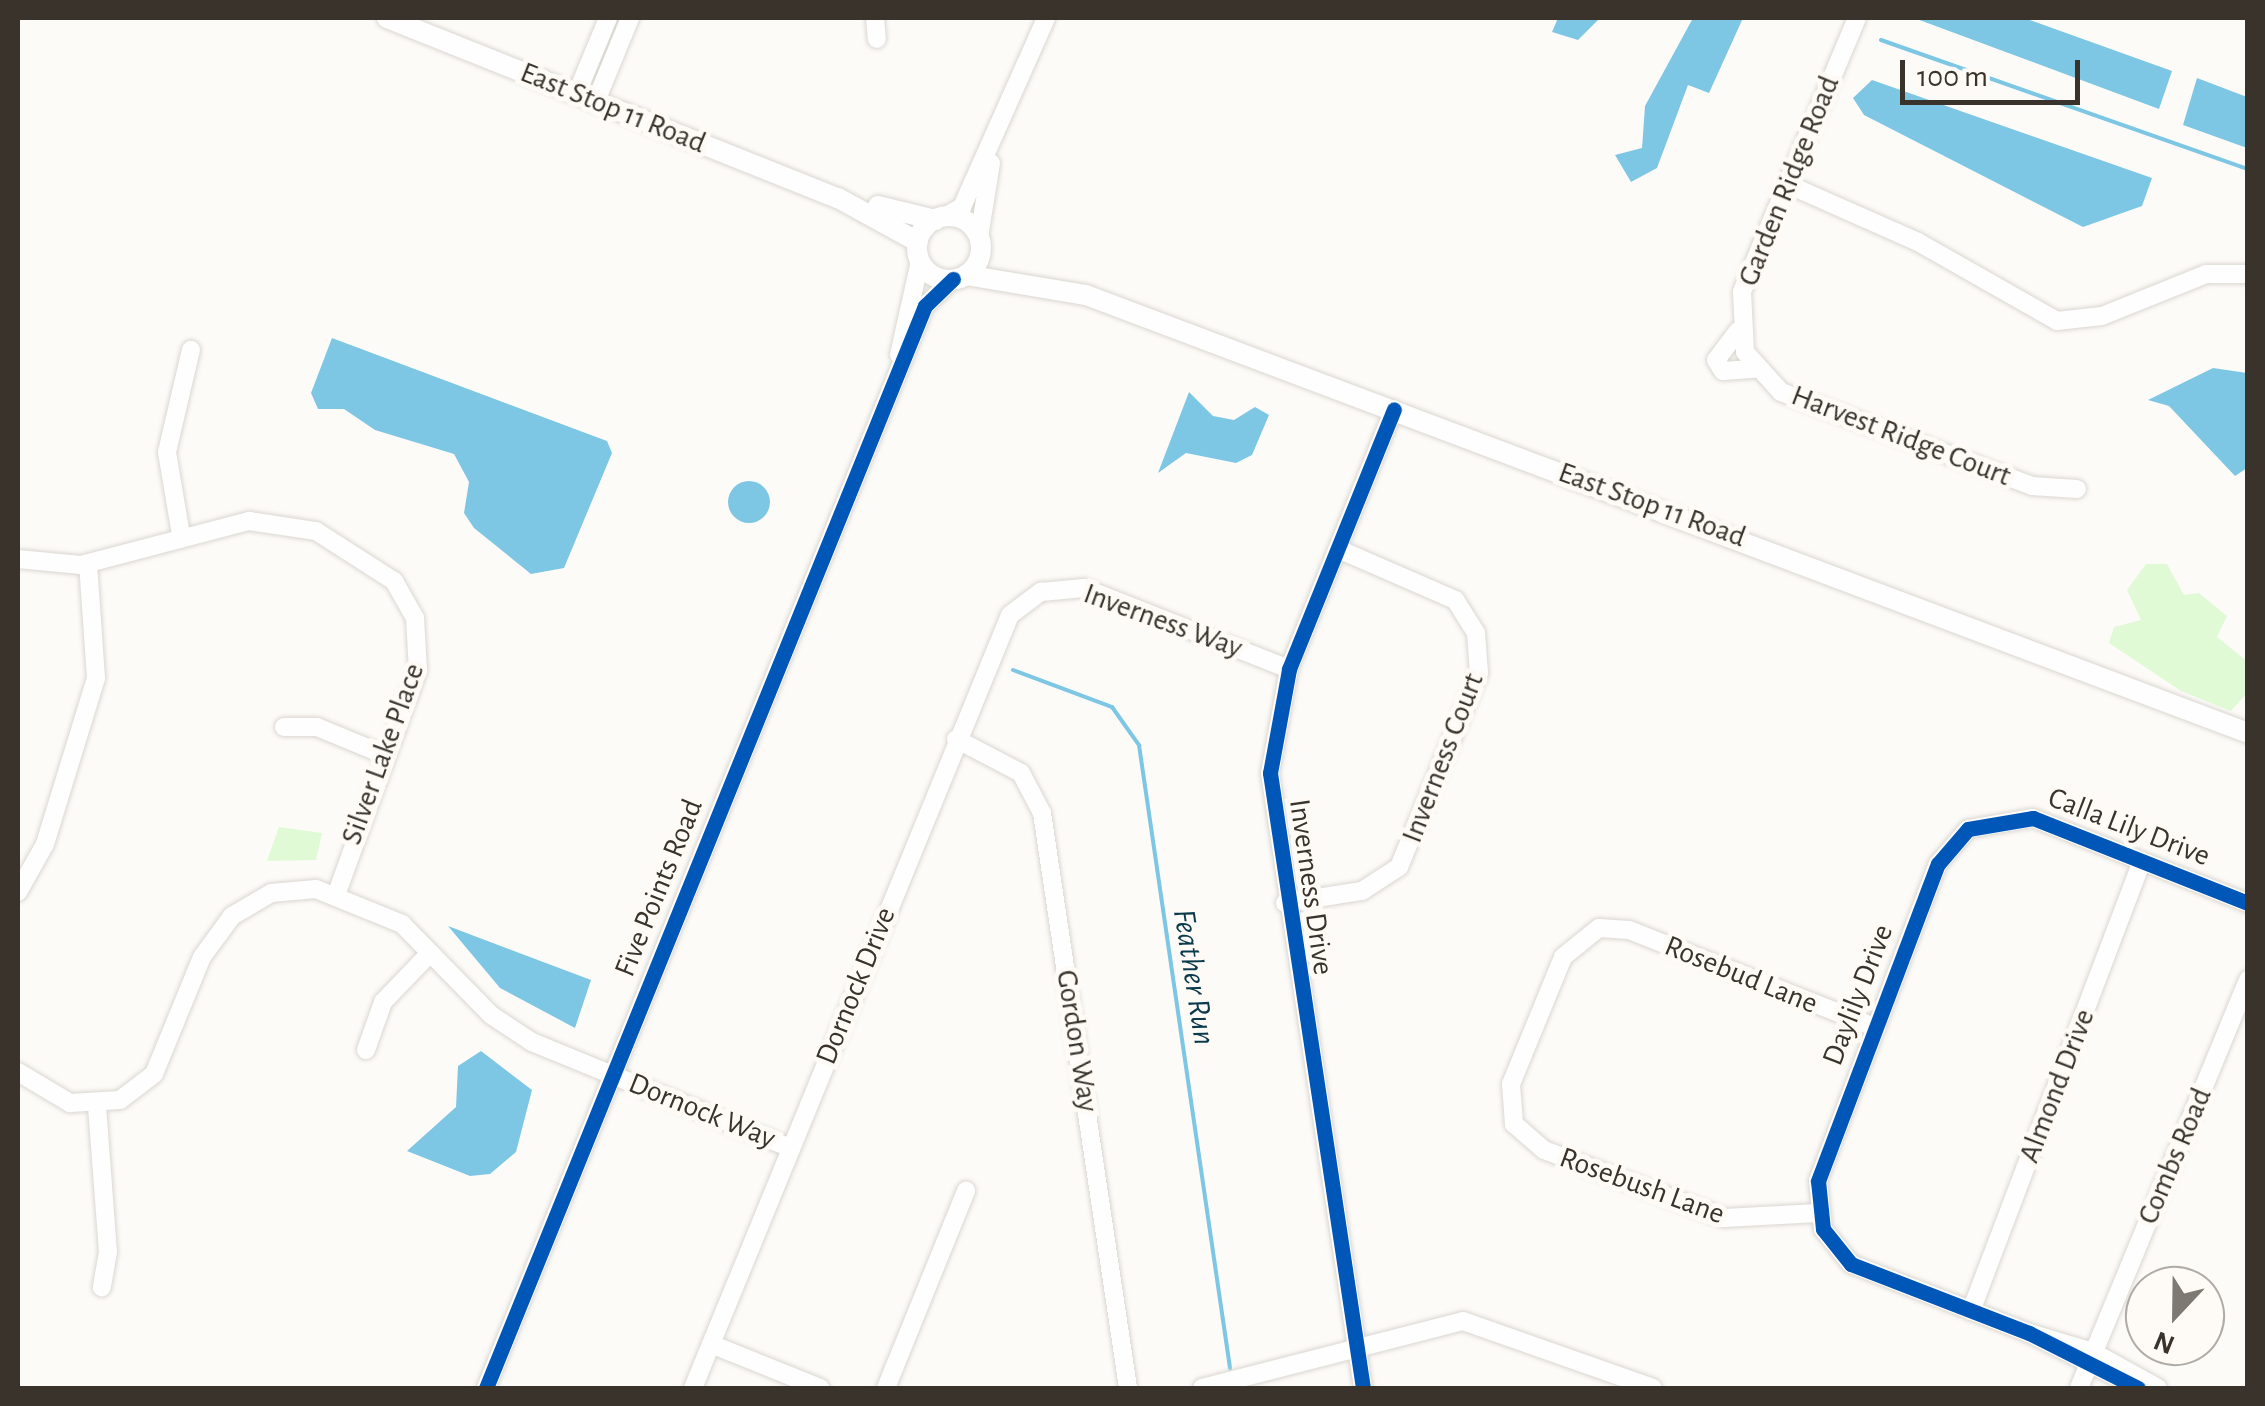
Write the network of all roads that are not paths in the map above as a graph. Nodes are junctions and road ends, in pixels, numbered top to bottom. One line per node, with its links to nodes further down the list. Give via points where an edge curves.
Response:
1 (388, 18): 8 (main road, East Stop 11 Road)
2 (608, 18): 8 (street)
3 (630, 18): 8 (street)
4 (875, 18): 7 (street)
5 (1046, 18): 9 (street)
6 (1857, 18): 10 (street, Garden Ridge Road)
7 (877, 39)
8 (587, 97): 11 (main road, East Stop 11 Road)
9 (997, 134): 12 (street, via 962,207); 13 (street)
10 (1787, 184): 15 (street, via 1918,242 2058,321 2102,316 2199,276); 18 (street, Garden Ridge Road, via 1742,292)
11 (838, 198): 12 (main road, East Stop 11 Road); 14 (main road, East Stop 11 Road)
12 (939, 218): 13 (main road, East Stop 11 Road, via 963,220); 14 (main road)
13 (980, 244): 16 (main road); 17 (main road, East Stop 11 Road)
14 (919, 252): 16 (main road, East Stop 11 Road); 21 (street, Five Points Road)
15 (2248, 274)
16 (960, 277): 17 (main road, East Stop 11 Road); 21 (street, Five Points Road, via 929,298)
17 (1086, 295): 22 (main road, East Stop 11 Road)
18 (1741, 340): 20 (street, Harvest Ridge Court); 20 (street, Garden Ridge Road, via 1716,360 1723,371)
19 (191, 350): 24 (street, via 166,452)
20 (1754, 369): 23 (street, Harvest Ridge Court, via 1781,392 2032,486)
21 (885, 408): 48 (street, Five Points Road)
22 (1394, 409): 25 (street, Inverness Drive); 30 (main road, East Stop 11 Road)
23 (2078, 489)
24 (181, 536): 27 (street); 35 (street, Silver Lake Place, via 249,521 316,531 379,567 414,615 418,670)
25 (1338, 549): 29 (street, Inverness Drive); 40 (street, Inverness Court, via 1455,600 1477,639 1478,676 1399,867 1362,891)
26 (18, 559): 27 (street)
27 (88, 564): 38 (street, via 96,678 45,844)
28 (1036, 595): 29 (street, Inverness Way, via 1095,590); 34 (street, Dornock Drive, via 1003,624)
29 (1289, 669): 40 (street, Inverness Drive, via 1270,773)
30 (2216, 717): 31 (main road, East Stop 11 Road); 33 (main road, East Stop 11 Road)
31 (2248, 722)
32 (284, 727): 35 (street, via 318,727)
33 (2248, 733)
34 (956, 739): 51 (street, Dornock Drive); 63 (street, Gordon Way, via 1012,766 1042,813)
35 (385, 755): 39 (street, Silver Lake Place)
36 (1988, 820): 37 (street, Calla Lily Drive, via 2033,818); 45 (street, Daylily Drive, via 1939,862)
37 (2142, 861): 41 (street, Calla Lily Drive); 55 (street, Almond Drive)
38 (18, 892)
39 (336, 893): 42 (street, Dornock Way, via 387,914); 49 (street, via 281,891 232,916 202,957 154,1074)
40 (1285, 903): 57 (street, Inverness Drive)
41 (2248, 904)
42 (430, 952): 46 (street, via 383,1002); 48 (street, Dornock Way, via 504,1026)
43 (2248, 980): 44 (street, Combs Road)
44 (2240, 1022): 58 (street, Combs Road)
45 (1876, 1028): 50 (street, Rosebud Lane, via 1605,928 1578,939 1560,962 1511,1084); 53 (street, Daylily Drive, via 1821,1172)
46 (366, 1050)
47 (18, 1072): 49 (street, via 48,1096)
48 (613, 1075): 51 (street, Dornock Way); 59 (street, Five Points Road)
49 (98, 1106): 54 (street)
50 (1519, 1131): 53 (street, Rosebush Lane, via 1544,1150 1724,1218)
51 (790, 1148): 56 (street, Dornock Drive)
52 (966, 1192): 62 (street)
53 (1818, 1212): 55 (street, via 1851,1264)
54 (102, 1287)
55 (1972, 1311): 58 (street)
56 (711, 1344): 60 (street, Dornock Drive); 61 (street)
57 (1353, 1348): 64 (street); 65 (street, Inverness Drive); 66 (street, via 1469,1322)
58 (2090, 1360): 67 (street, Combs Road); 68 (street); 69 (street)
59 (486, 1388)
60 (692, 1388)
61 (820, 1388)
62 (886, 1388)
63 (1128, 1388)
64 (1202, 1388)
65 (1363, 1388)
66 (1648, 1388)
67 (2079, 1388)
68 (2138, 1388)
69 (2158, 1388)

